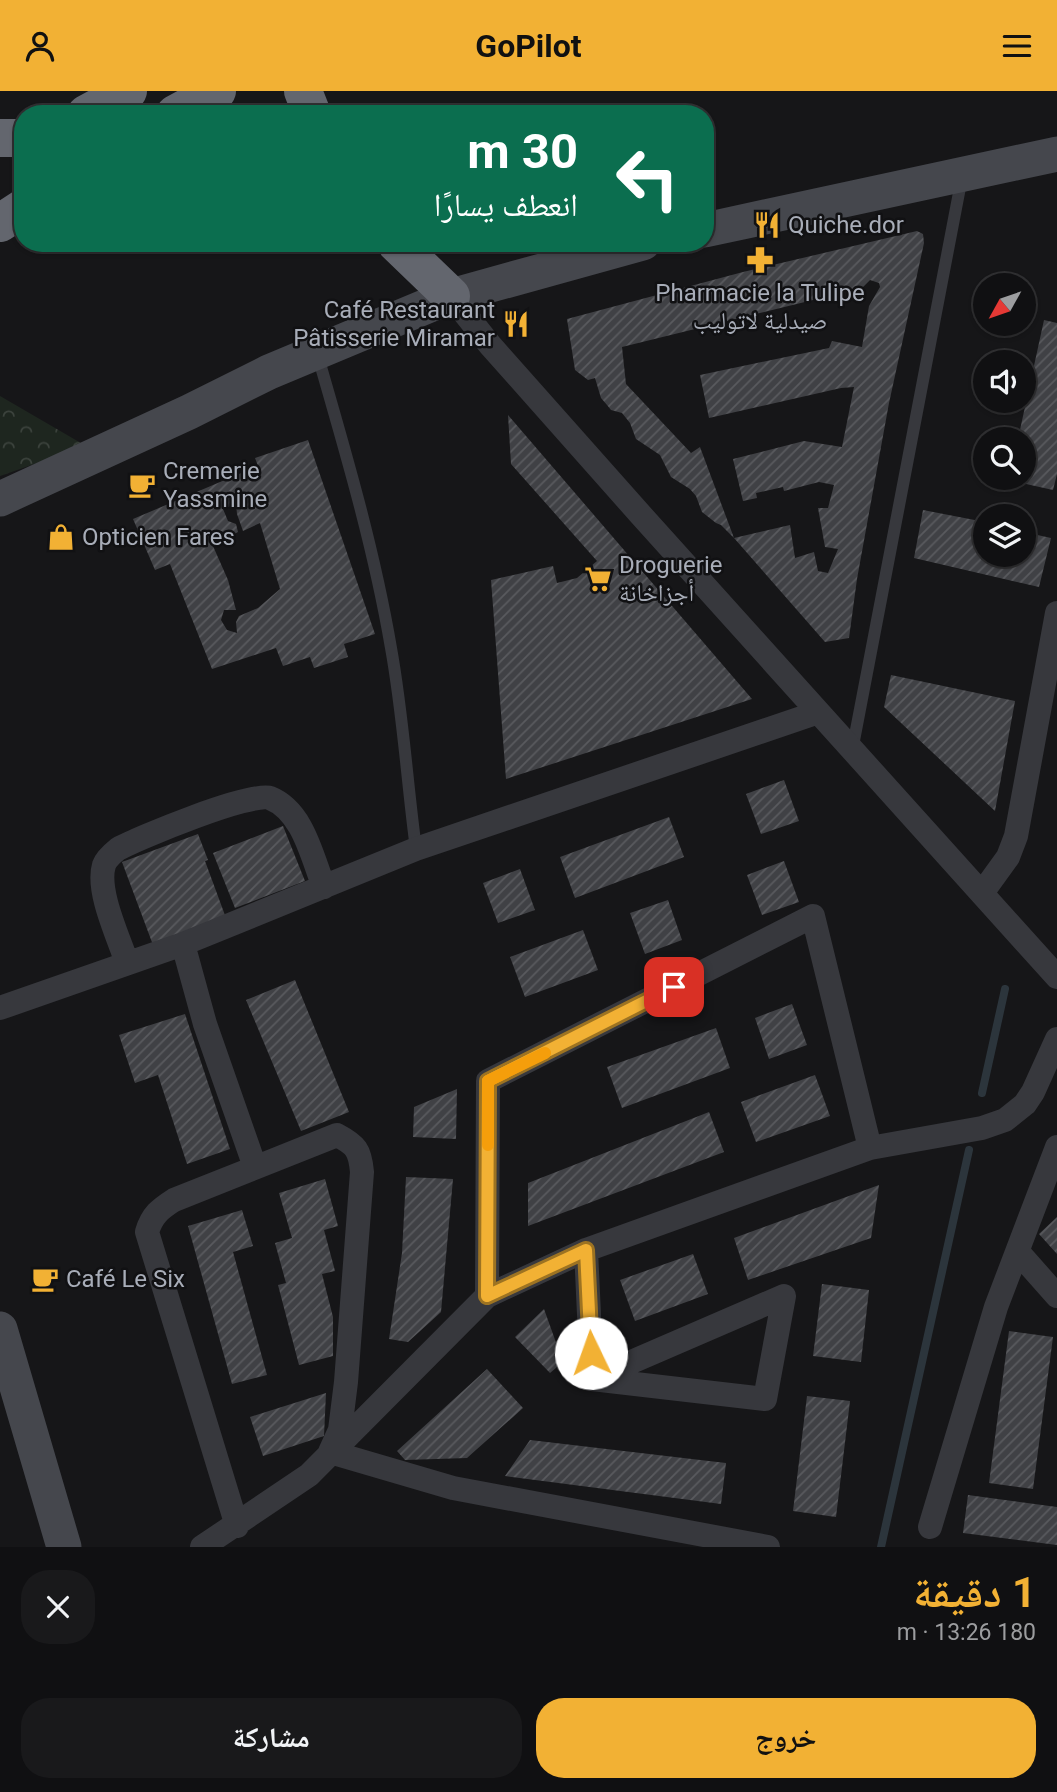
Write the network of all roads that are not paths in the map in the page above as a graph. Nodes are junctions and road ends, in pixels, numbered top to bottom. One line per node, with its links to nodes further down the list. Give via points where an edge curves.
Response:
1 (128, 91): 3 (highway)
2 (217, 91): 4 (highway)
3 (102, 105)
4 (191, 105)
5 (1057, 154): 6 (street)
6 (962, 175): 7 (street); 16 (lane)
7 (714, 228)
8 (405, 252): 11 (highway)
9 (415, 252): 11 (highway)
10 (610, 252): 11 (street)
11 (451, 296): 12 (street); 15 (street)
12 (316, 351): 13 (street); 17 (lane, via 354,482 389,637)
13 (0, 499)
14 (1057, 613): 19 (street, via 1016,836 1008,857)
15 (816, 713): 16 (street); 17 (street)
16 (852, 751): 19 (street)
17 (415, 849): 18 (street)
18 (324, 887): 20 (street); 21 (street, via 297,820 267,796 240,801 162,830 116,851 105,862 103,892)
19 (982, 893): 22 (street)
20 (183, 944): 21 (street); 27 (street, via 205,1024)
21 (127, 963): 23 (street)
22 (1057, 977)
23 (0, 1008)
24 (1057, 1038): 25 (street, via 1033,1093 1005,1120)
25 (870, 1147): 28 (street); 30 (street, via 813,916 488,1081)
26 (1057, 1147): 29 (street)
27 (255, 1167): 34 (street, via 337,1135 351,1142 360,1154 346,1383 340,1430); 35 (street, via 174,1199 160,1208 147,1232)
28 (586, 1250): 30 (street); 33 (street)
29 (1018, 1252): 31 (street); 36 (street, via 996,1307)
30 (487, 1296): 34 (street)
31 (1057, 1296)
32 (0, 1329): 37 (street)
33 (592, 1379): 33 (street, via 765,1399 783,1296 771,1301)
34 (330, 1453): 35 (street, via 309,1475); 39 (street, via 453,1488)
35 (237, 1526): 38 (street)
36 (930, 1527)
37 (64, 1547)
38 (202, 1547)
39 (768, 1547)

